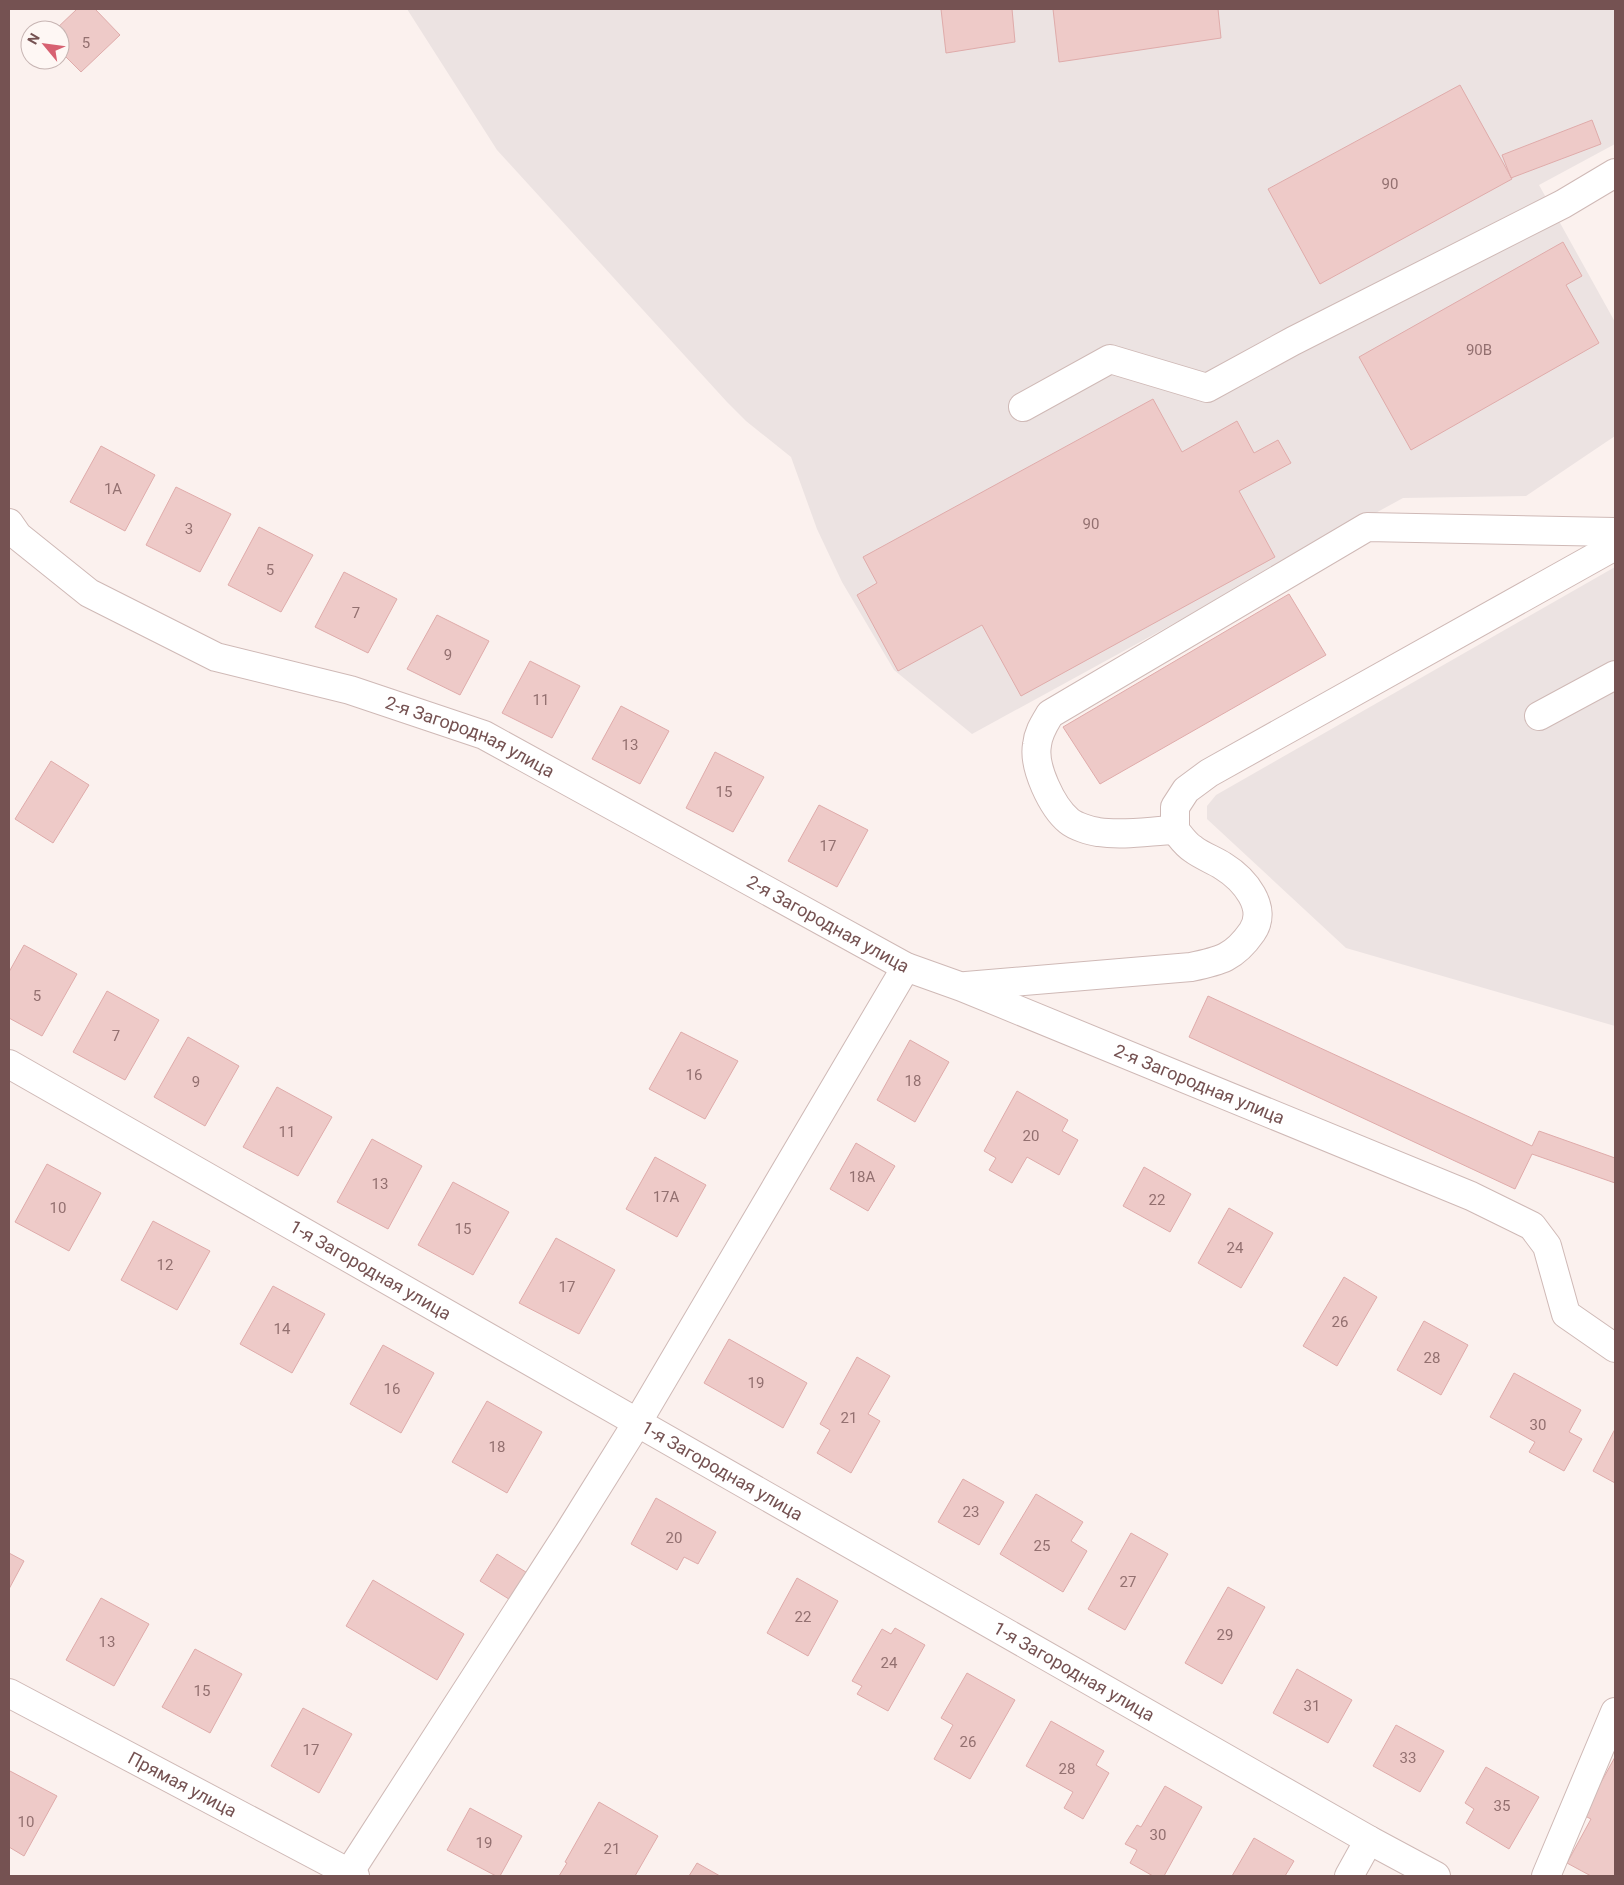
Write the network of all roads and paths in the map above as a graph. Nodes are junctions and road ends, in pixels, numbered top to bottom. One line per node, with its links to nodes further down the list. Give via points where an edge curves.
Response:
1 (1615, 173): 2 (street, via 1563,204 1293,341 1208,388 1110,359)
2 (1023, 407)
3 (9, 523): 9 (street, 2-я Загородная улица, via 18,536 89,593 216,657 350,690 484,735)
4 (1615, 532): 8 (street, via 1367,527 1050,714 1040,729 1036,747 1040,773 1051,800 1070,822 1096,832)
5 (1615, 546): 8 (street, via 1210,773 1186,790 1175,807)
6 (1615, 675): 7 (street)
7 (1539, 716)
8 (1175, 830): 10 (street, via 1192,848 1225,867 1250,891 1258,910 1255,927 1242,945 1220,961 1191,967)
9 (906, 966): 10 (street, 2-я Загородная улица); 13 (street)
10 (962, 986): 12 (street, 2-я Загородная улица, via 1471,1196 1532,1226 1547,1246 1566,1314)
11 (9, 1064): 13 (street, 1-я Загородная улица)
12 (1615, 1348)
13 (636, 1423): 16 (street, 1-я Загородная улица); 17 (street)
14 (9, 1693): 17 (street, Прямая улица)
15 (1615, 1712): 20 (street)
16 (1369, 1840): 18 (street); 19 (street, 1-я Загородная улица)
17 (350, 1875)
18 (1349, 1876)
19 (1436, 1876)
20 (1546, 1876)

